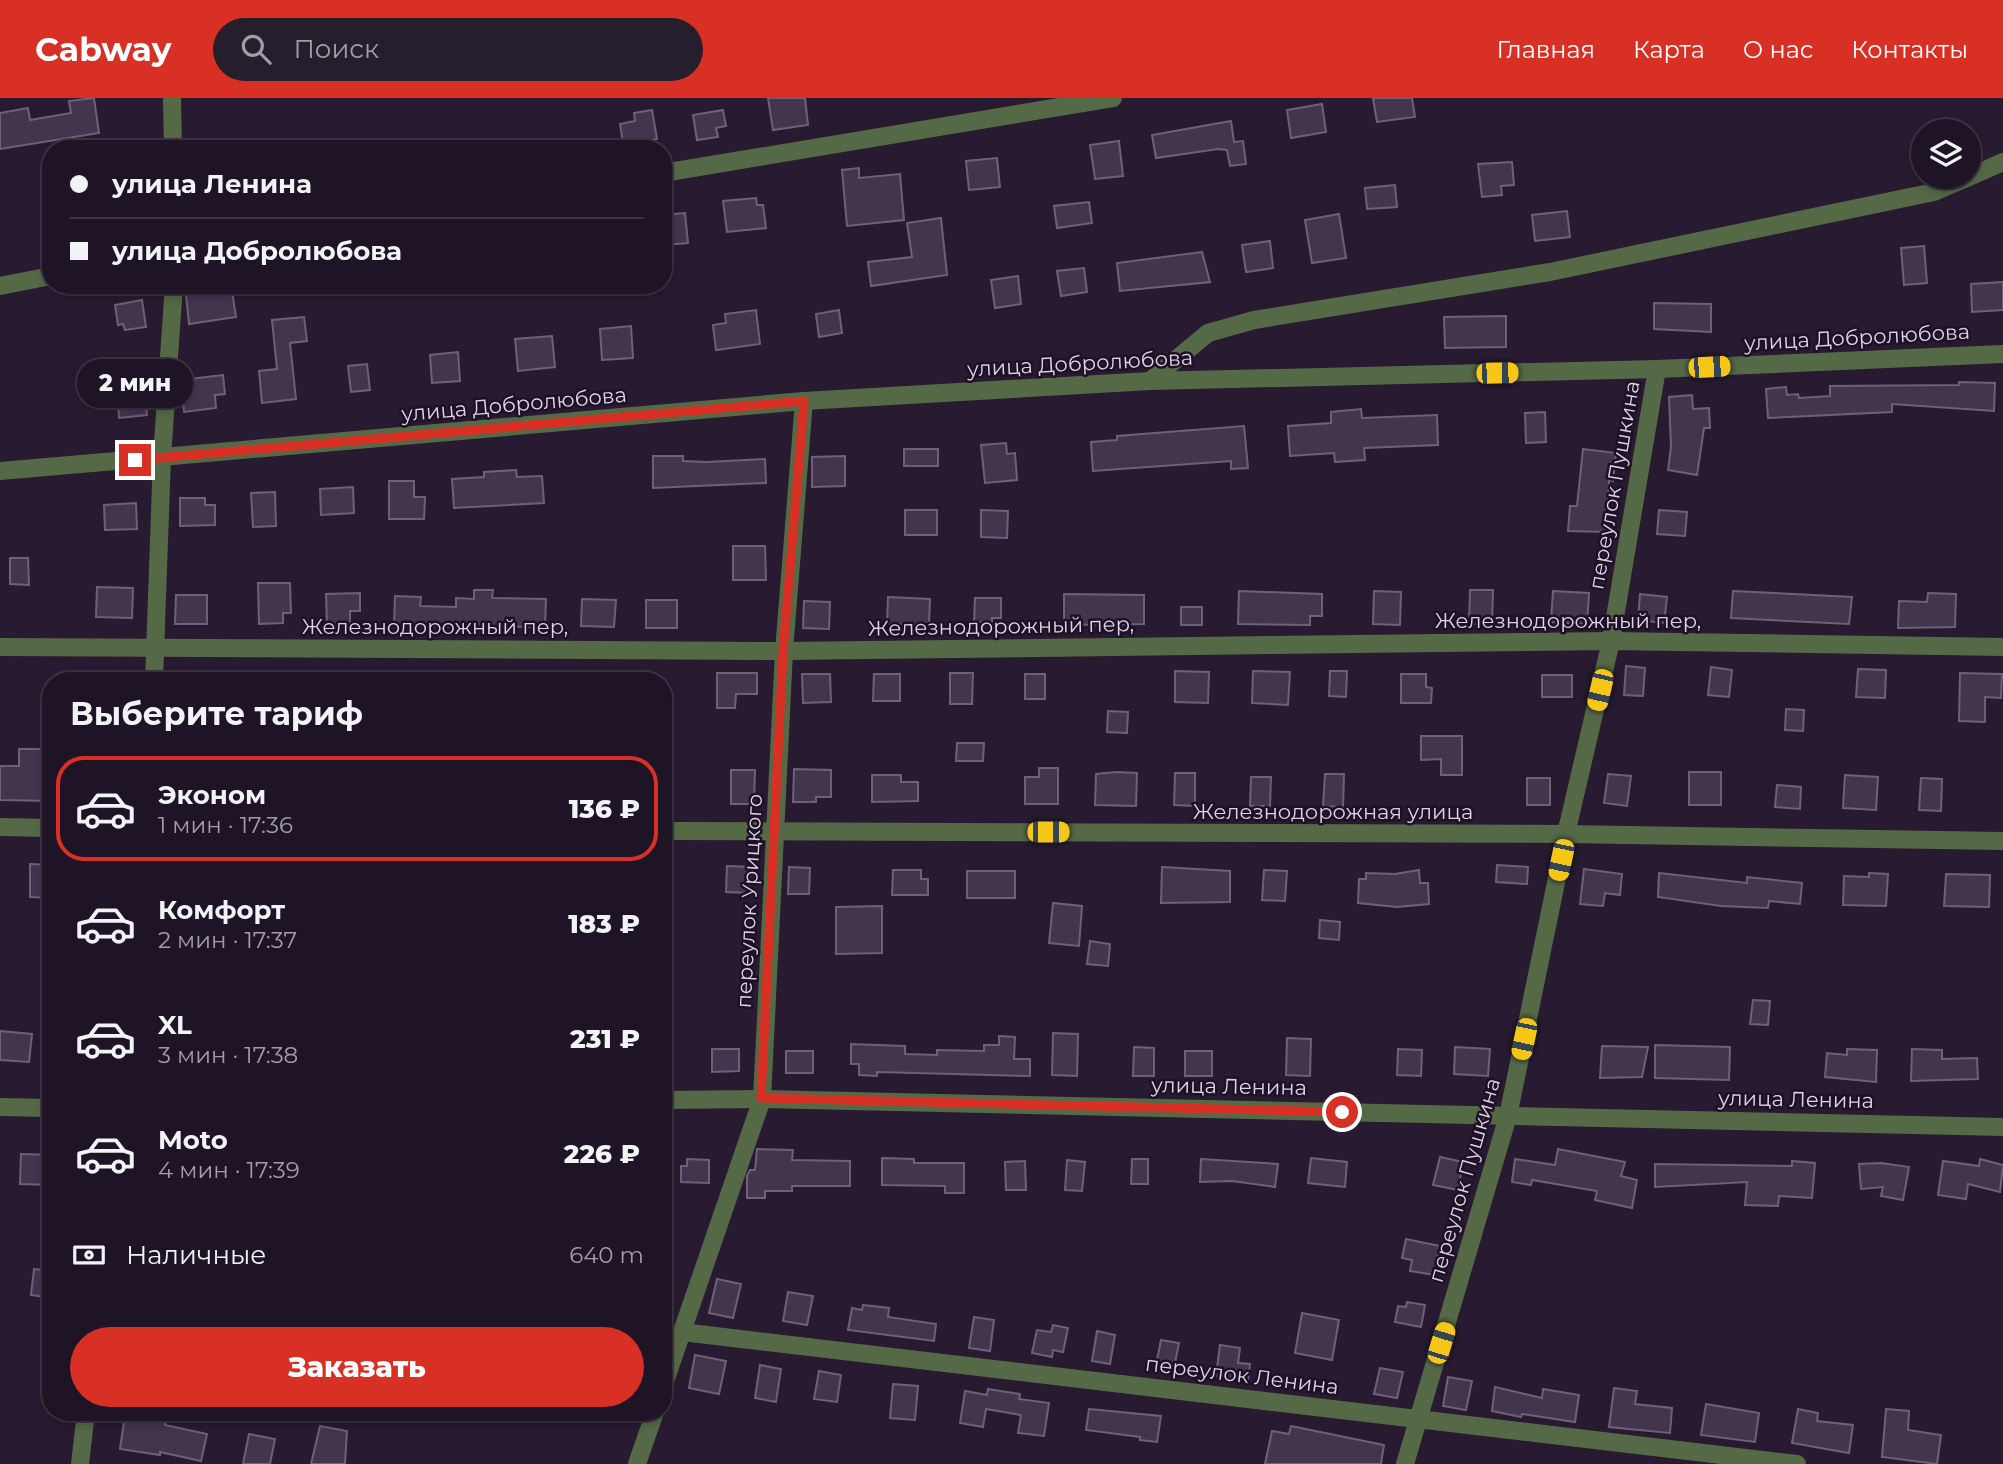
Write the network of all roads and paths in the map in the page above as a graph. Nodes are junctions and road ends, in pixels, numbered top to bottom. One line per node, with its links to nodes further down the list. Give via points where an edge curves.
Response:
1 (172, 98): 3 (street)
2 (1113, 98): 5 (street)
3 (173, 140)
4 (2003, 162): 6 (street)
5 (672, 172)
6 (1981, 172)
7 (1941, 189): 13 (street, via 1550,272 1254,320 1208,333)
8 (42, 278): 9 (street)
9 (0, 286)
10 (173, 294): 15 (street)
11 (2003, 354): 12 (street, улица Добролюбова)
12 (1657, 369): 13 (street, улица Добролюбова); 17 (street, переулок Пушкина)
13 (1150, 381): 14 (street, улица Добролюбова)
14 (804, 401): 15 (street, улица Добролюбова); 21 (street, переулок Урицкого)
15 (162, 457): 16 (street, улица Добролюбова); 20 (street)
16 (0, 471)
17 (1611, 642): 19 (street, Железнодорожный пер,); 21 (street, Железнодорожный пер,); 27 (street, переулок Пушкина)
18 (0, 647): 20 (street, Железнодорожный пер,)
19 (2003, 647)
20 (155, 648): 21 (street, Железнодорожный пер,); 22 (street)
21 (783, 651): 26 (street, переулок Урицкого)
22 (154, 672)
23 (0, 827): 24 (street)
24 (42, 828)
25 (672, 831): 26 (street, Железнодорожная улица)
26 (775, 831): 27 (street, Железнодорожная улица); 29 (street, переулок Урицкого)
27 (1566, 834): 28 (street, Железнодорожная улица); 33 (street, переулок Пушкина)
28 (2003, 841)
29 (761, 1098): 30 (street, улица Ленина); 33 (street, улица Ленина); 35 (street, переулок Урицкого)
30 (672, 1100)
31 (0, 1107): 32 (street)
32 (42, 1108)
33 (1508, 1115): 34 (street, улица Ленина); 37 (street, переулок Пушкина)
34 (2003, 1127)
35 (682, 1332): 36 (street, переулок Урицкого); 37 (street, переулок Ленина)
36 (672, 1361)
37 (1418, 1419): 42 (street, переулок Пушкина); 43 (street, переулок Ленина)
38 (85, 1421): 40 (street)
39 (652, 1421): 41 (street)
40 (80, 1464)
41 (637, 1464)
42 (1405, 1464)
43 (1797, 1464)

